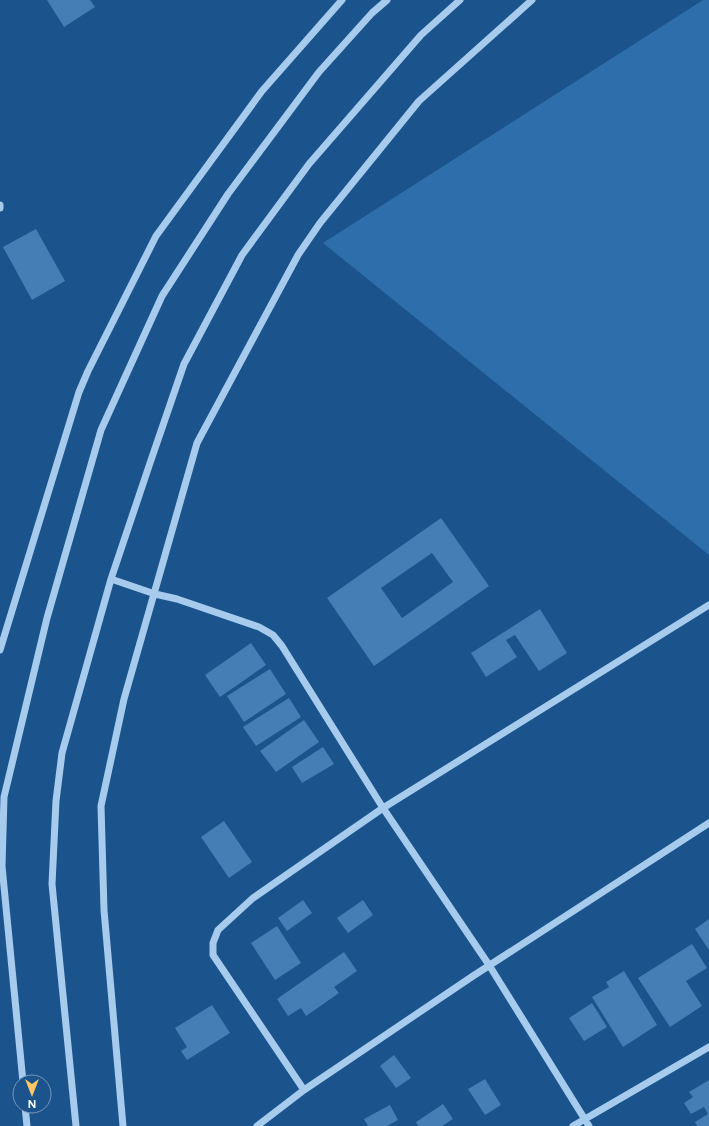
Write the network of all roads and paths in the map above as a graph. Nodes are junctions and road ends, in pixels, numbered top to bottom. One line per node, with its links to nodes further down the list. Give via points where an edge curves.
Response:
1 (342, 0): 8 (street, via 262,92 156,236 79,392)
2 (387, 0): 10 (street, via 319,72 228,194 162,296 101,430 47,618)
3 (460, 0): 5 (street, via 421,35 314,158 242,255 184,364)
4 (532, 0): 6 (street, via 419,101 320,223 298,255 197,442)
5 (111, 579): 6 (street); 20 (street, via 62,753 56,801 52,884)
6 (155, 594): 11 (street, via 177,598 259,627 273,635); 21 (street, via 124,700 101,806 104,910)
7 (709, 605): 11 (street)
8 (0, 650)
9 (0, 779): 10 (street)
10 (7, 783): 15 (street, via 4,797 2,866)
11 (383, 808): 13 (street); 16 (street, via 253,898 218,930 213,943 213,955 218,965)
12 (709, 823): 13 (street)
13 (489, 965): 16 (street); 18 (street)
14 (709, 1047): 18 (street)
15 (22, 1074)
16 (304, 1090): 22 (street)
17 (26, 1114): 19 (street)
18 (584, 1119): 23 (street); 24 (street)
19 (27, 1126)
20 (76, 1126)
21 (123, 1126)
22 (256, 1126)
23 (573, 1126)
24 (589, 1126)

